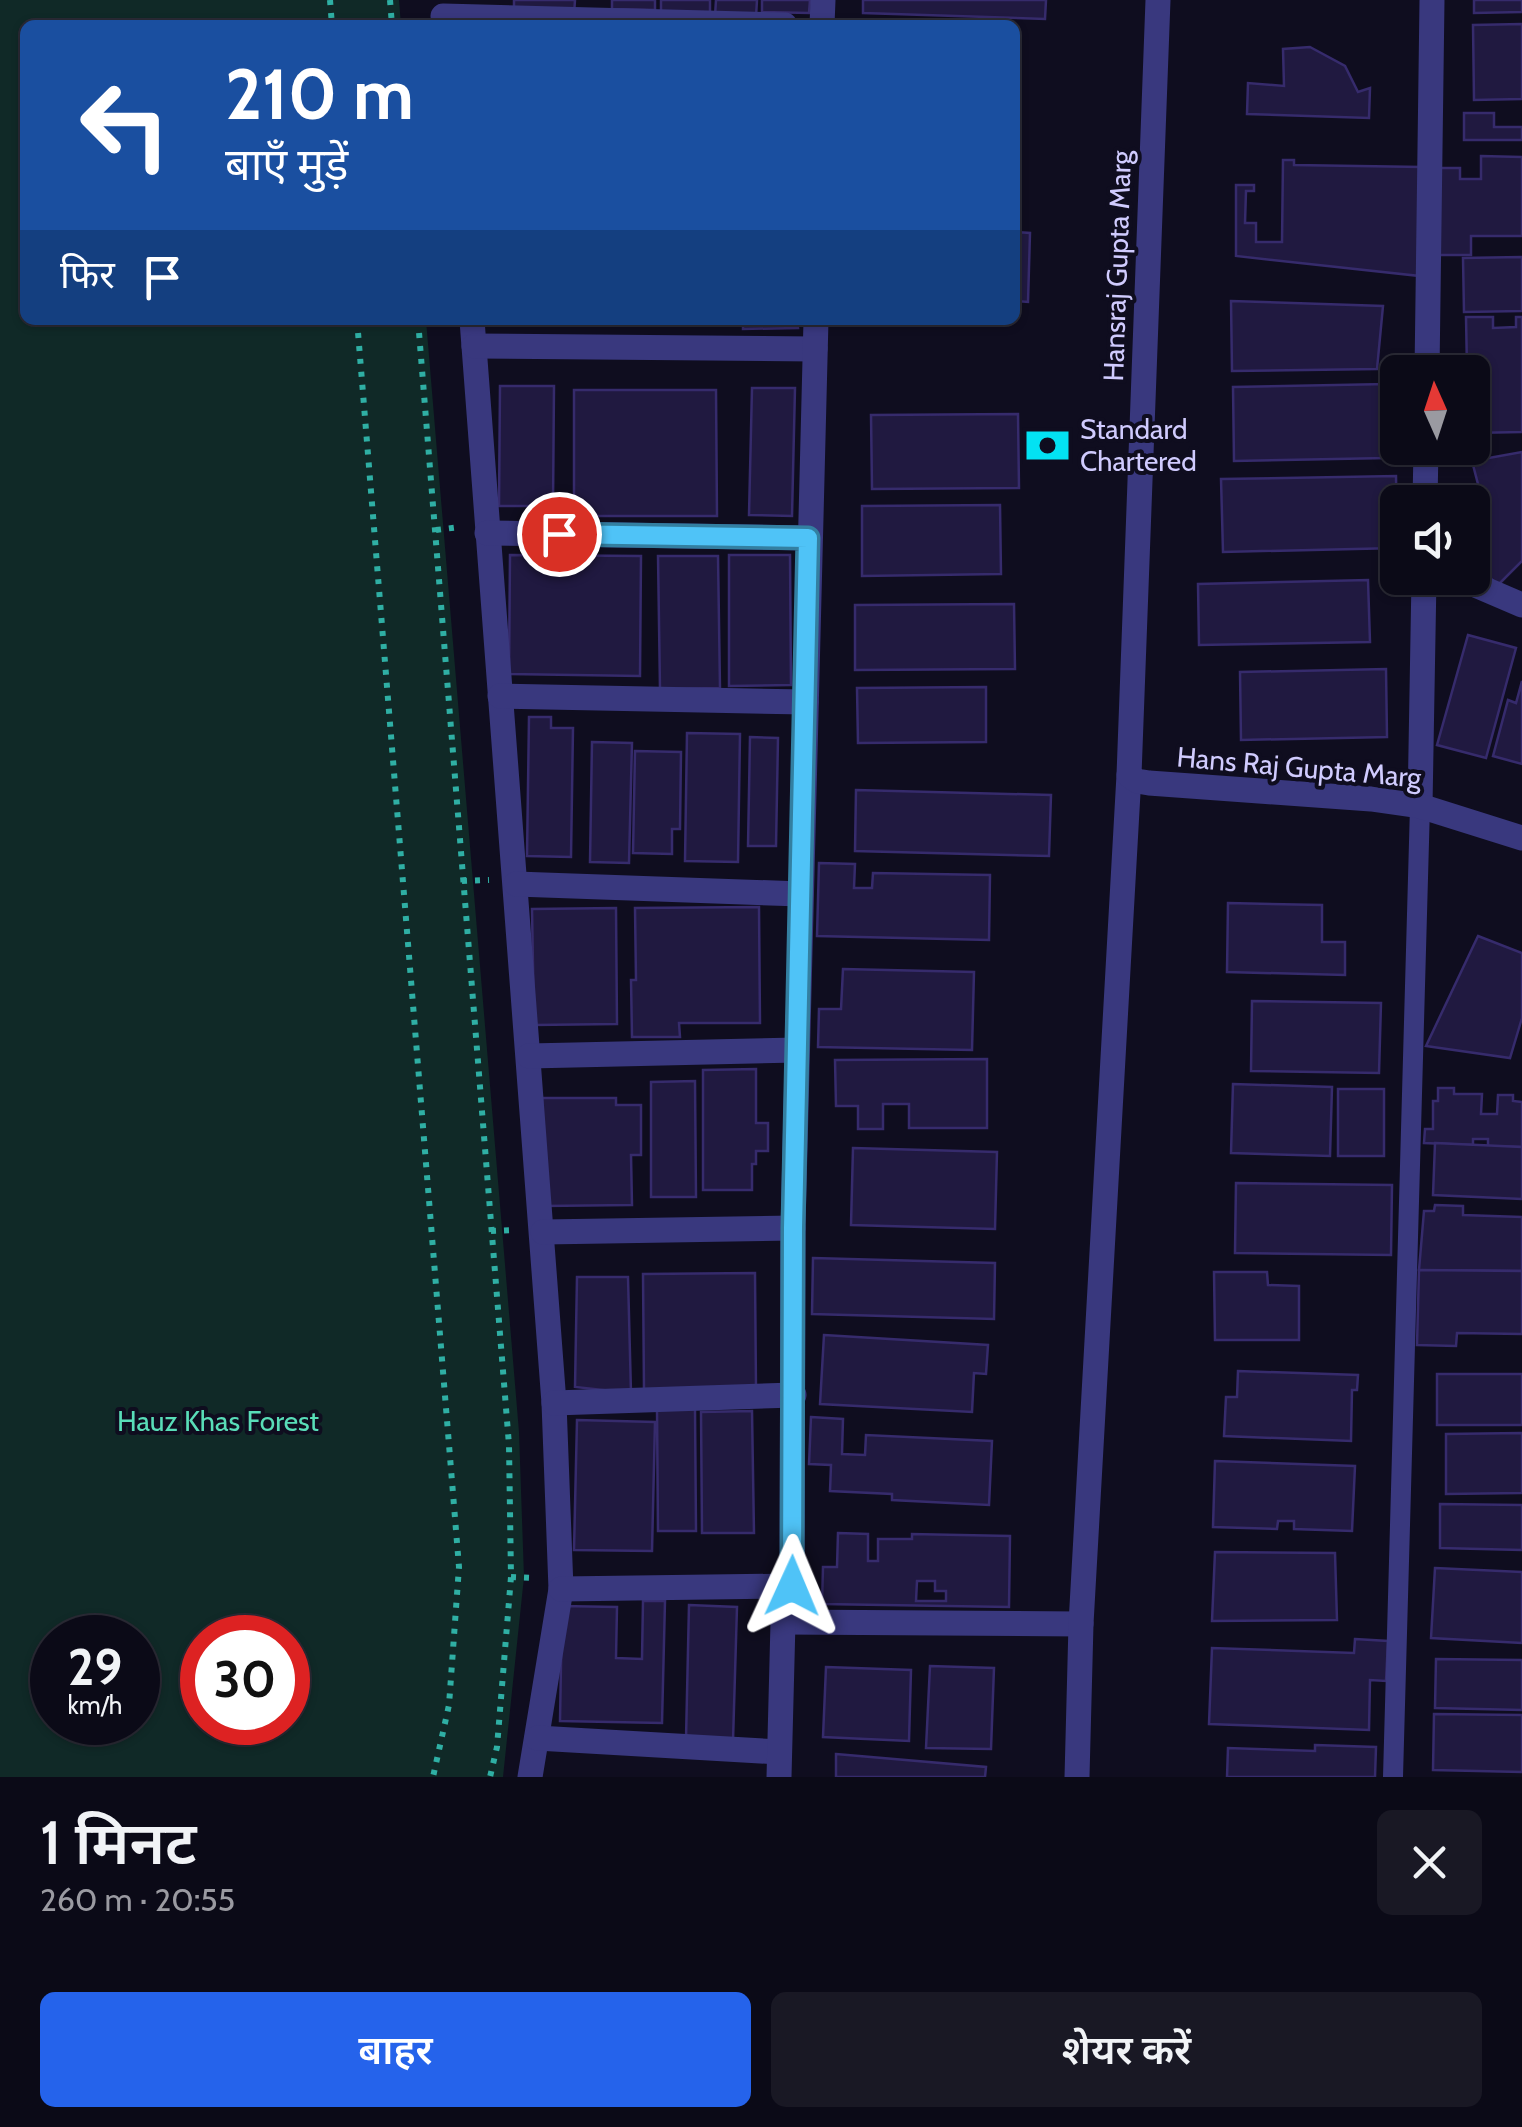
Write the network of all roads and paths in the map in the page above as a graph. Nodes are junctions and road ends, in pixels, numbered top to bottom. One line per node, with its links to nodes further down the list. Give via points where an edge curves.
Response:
1 (1158, 0): 20 (street, Hansraj Gupta Marg)
2 (1432, 0): 10 (street)
3 (442, 14): 4 (street)
4 (629, 20)
5 (356, 325): 43 (path, via 459,1567 449,1706)
6 (418, 325): 12 (path)
7 (816, 325): 9 (street)
8 (473, 333): 9 (street); 13 (street)
9 (815, 349): 14 (street)
10 (1427, 355)
11 (452, 528): 12 (path)
12 (436, 530): 24 (path)
13 (487, 533): 14 (street); 18 (street)
14 (808, 538): 19 (street)
15 (1490, 591): 17 (street)
16 (1424, 595): 21 (street)
17 (1522, 605)
18 (500, 696): 19 (street); 25 (street)
19 (806, 702): 26 (street)
20 (1129, 775): 21 (street, Hans Raj Gupta Marg, via 1149,784); 40 (street, Hansraj Gupta Marg)
21 (1420, 806): 22 (street, Hans Raj Gupta Marg); 47 (lane)
22 (1522, 838)
23 (481, 880): 24 (path)
24 (462, 881): 31 (path)
25 (516, 884): 26 (street); 28 (street)
26 (801, 894): 27 (street)
27 (798, 1050): 28 (street); 29 (street)
28 (529, 1056): 32 (street)
29 (793, 1228): 32 (street); 33 (street)
30 (511, 1230): 31 (path)
31 (492, 1231): 35 (path, via 509,1445)
32 (543, 1232): 34 (street)
33 (794, 1394): 34 (street); 37 (street)
34 (554, 1403): 38 (street)
35 (510, 1577): 36 (path); 44 (path)
36 (532, 1578)
37 (792, 1586): 38 (street); 39 (street)
38 (561, 1589): 41 (street)
39 (783, 1622): 40 (street); 42 (street)
40 (1081, 1624): 46 (street, Hansraj Gupta Marg)
41 (537, 1738): 42 (street); 45 (street)
42 (779, 1764)
43 (434, 1777)
44 (490, 1777)
45 (530, 1777)
46 (1077, 1777)
47 (1393, 1777)

